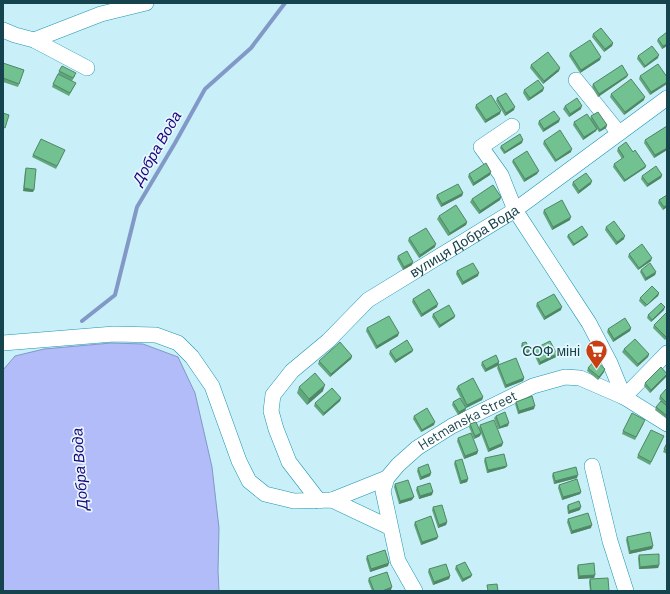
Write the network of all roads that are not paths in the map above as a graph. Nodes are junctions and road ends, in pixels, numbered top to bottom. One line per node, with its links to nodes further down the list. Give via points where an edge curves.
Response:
1 (146, 3): 3 (street, via 101,14)
2 (3, 30): 3 (street, via 15,36)
3 (34, 40): 4 (street)
4 (87, 68)
5 (576, 80): 8 (street)
6 (667, 98): 8 (street, вулиця Добра Вода)
7 (512, 126): 9 (street, via 481,147 501,175)
8 (619, 133): 9 (street, вулиця Добра Вода)
9 (515, 210): 12 (street, via 588,323 610,363); 16 (street, вулиця Добра Вода, via 368,300 328,341 292,371 273,395 271,411 289,462)
10 (3, 342): 16 (street, via 114,334 156,335 178,343 192,357 212,386 239,461 249,481 265,494 294,501)
11 (667, 353): 12 (street)
12 (624, 397): 13 (street, Hetmanska Street); 15 (street, Hetmanska Street, via 580,378 565,377 533,386 452,426 417,448)
13 (667, 424)
14 (592, 466): 19 (street, via 610,541)
15 (387, 478): 16 (street); 17 (street, via 383,491)
16 (326, 500): 17 (street)
17 (389, 527): 18 (street, via 398,561)
18 (415, 591)
19 (626, 591)

